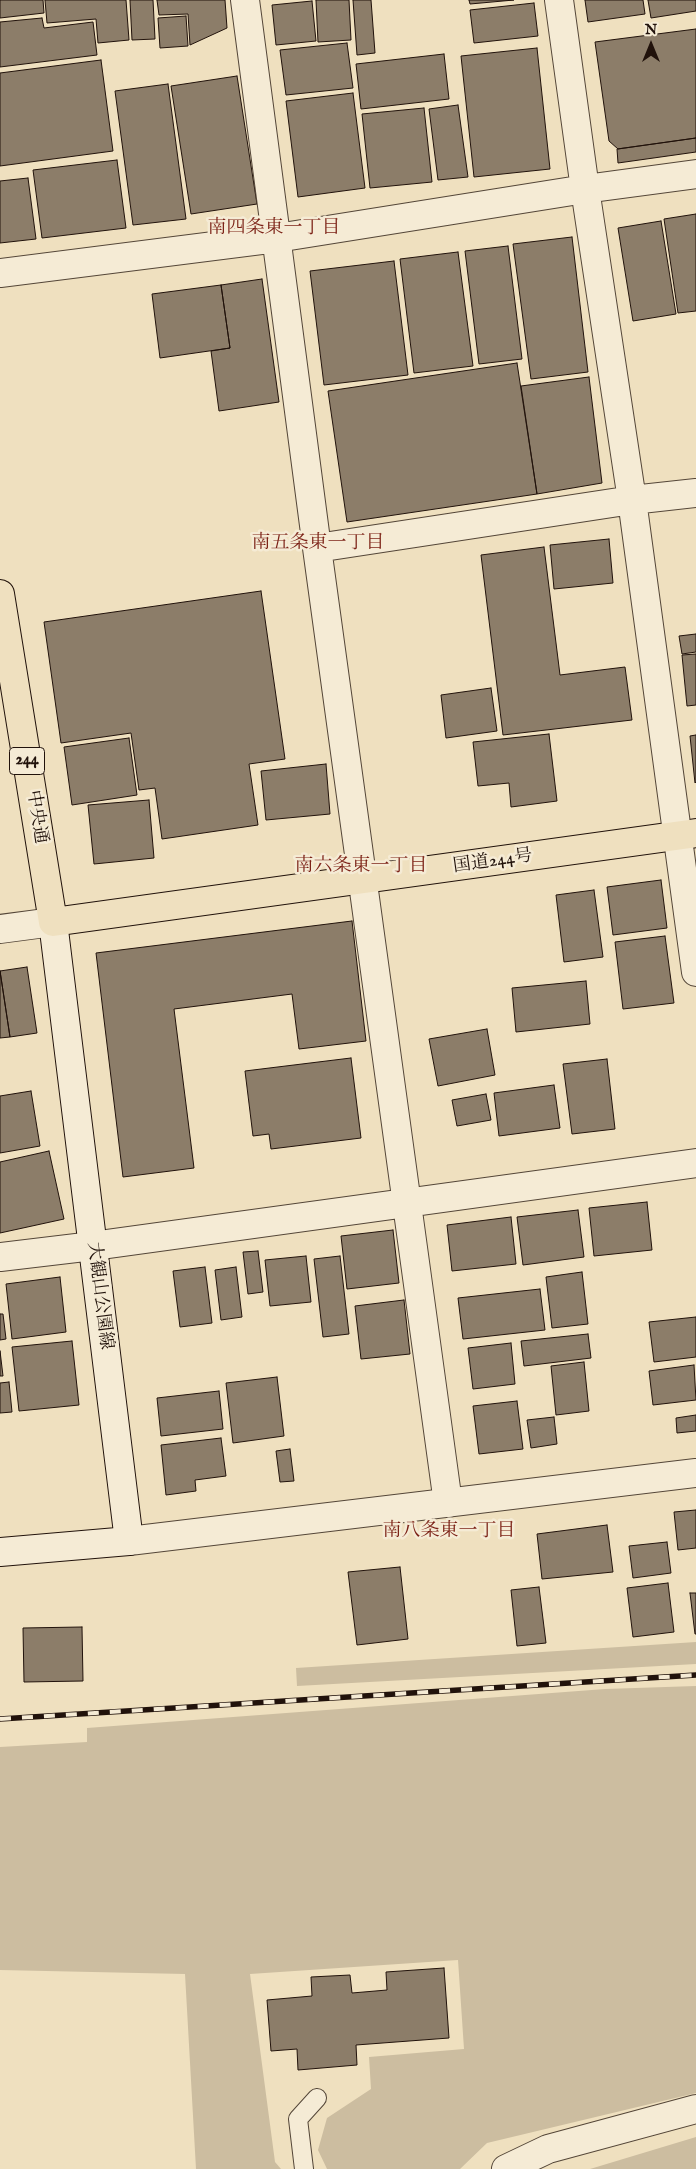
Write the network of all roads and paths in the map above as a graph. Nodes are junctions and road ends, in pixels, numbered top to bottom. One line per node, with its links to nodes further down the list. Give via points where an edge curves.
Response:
1 (245, 0): 5 (street)
2 (560, 0): 4 (street)
3 (696, 174): 4 (street)
4 (585, 189): 5 (street); 8 (street)
5 (277, 238): 6 (street); 9 (street)
6 (0, 273)
7 (696, 493): 8 (street)
8 (632, 500): 9 (street); 11 (street)
9 (317, 548): 12 (street)
10 (0, 599): 13 (highway, 中央通 / 244)
11 (687, 835): 12 (highway, 国道244号); 15 (street)
12 (364, 880): 13 (highway, 国道244号); 17 (street)
13 (53, 922): 14 (street); 18 (street, 大観山公園線)
14 (0, 929)
15 (696, 972)
16 (696, 1163): 17 (street)
17 (408, 1202): 18 (street); 21 (street)
18 (93, 1246): 19 (street); 22 (street, 大観山公園線)
19 (0, 1257)
20 (696, 1473): 21 (street)
21 (448, 1503): 22 (street)
22 (130, 1541): 23 (street)
23 (0, 1552)
24 (317, 2098): 26 (lane, via 298,2119)
25 (696, 2109): 27 (street, via 548,2149)
26 (304, 2169)
27 (506, 2169)

